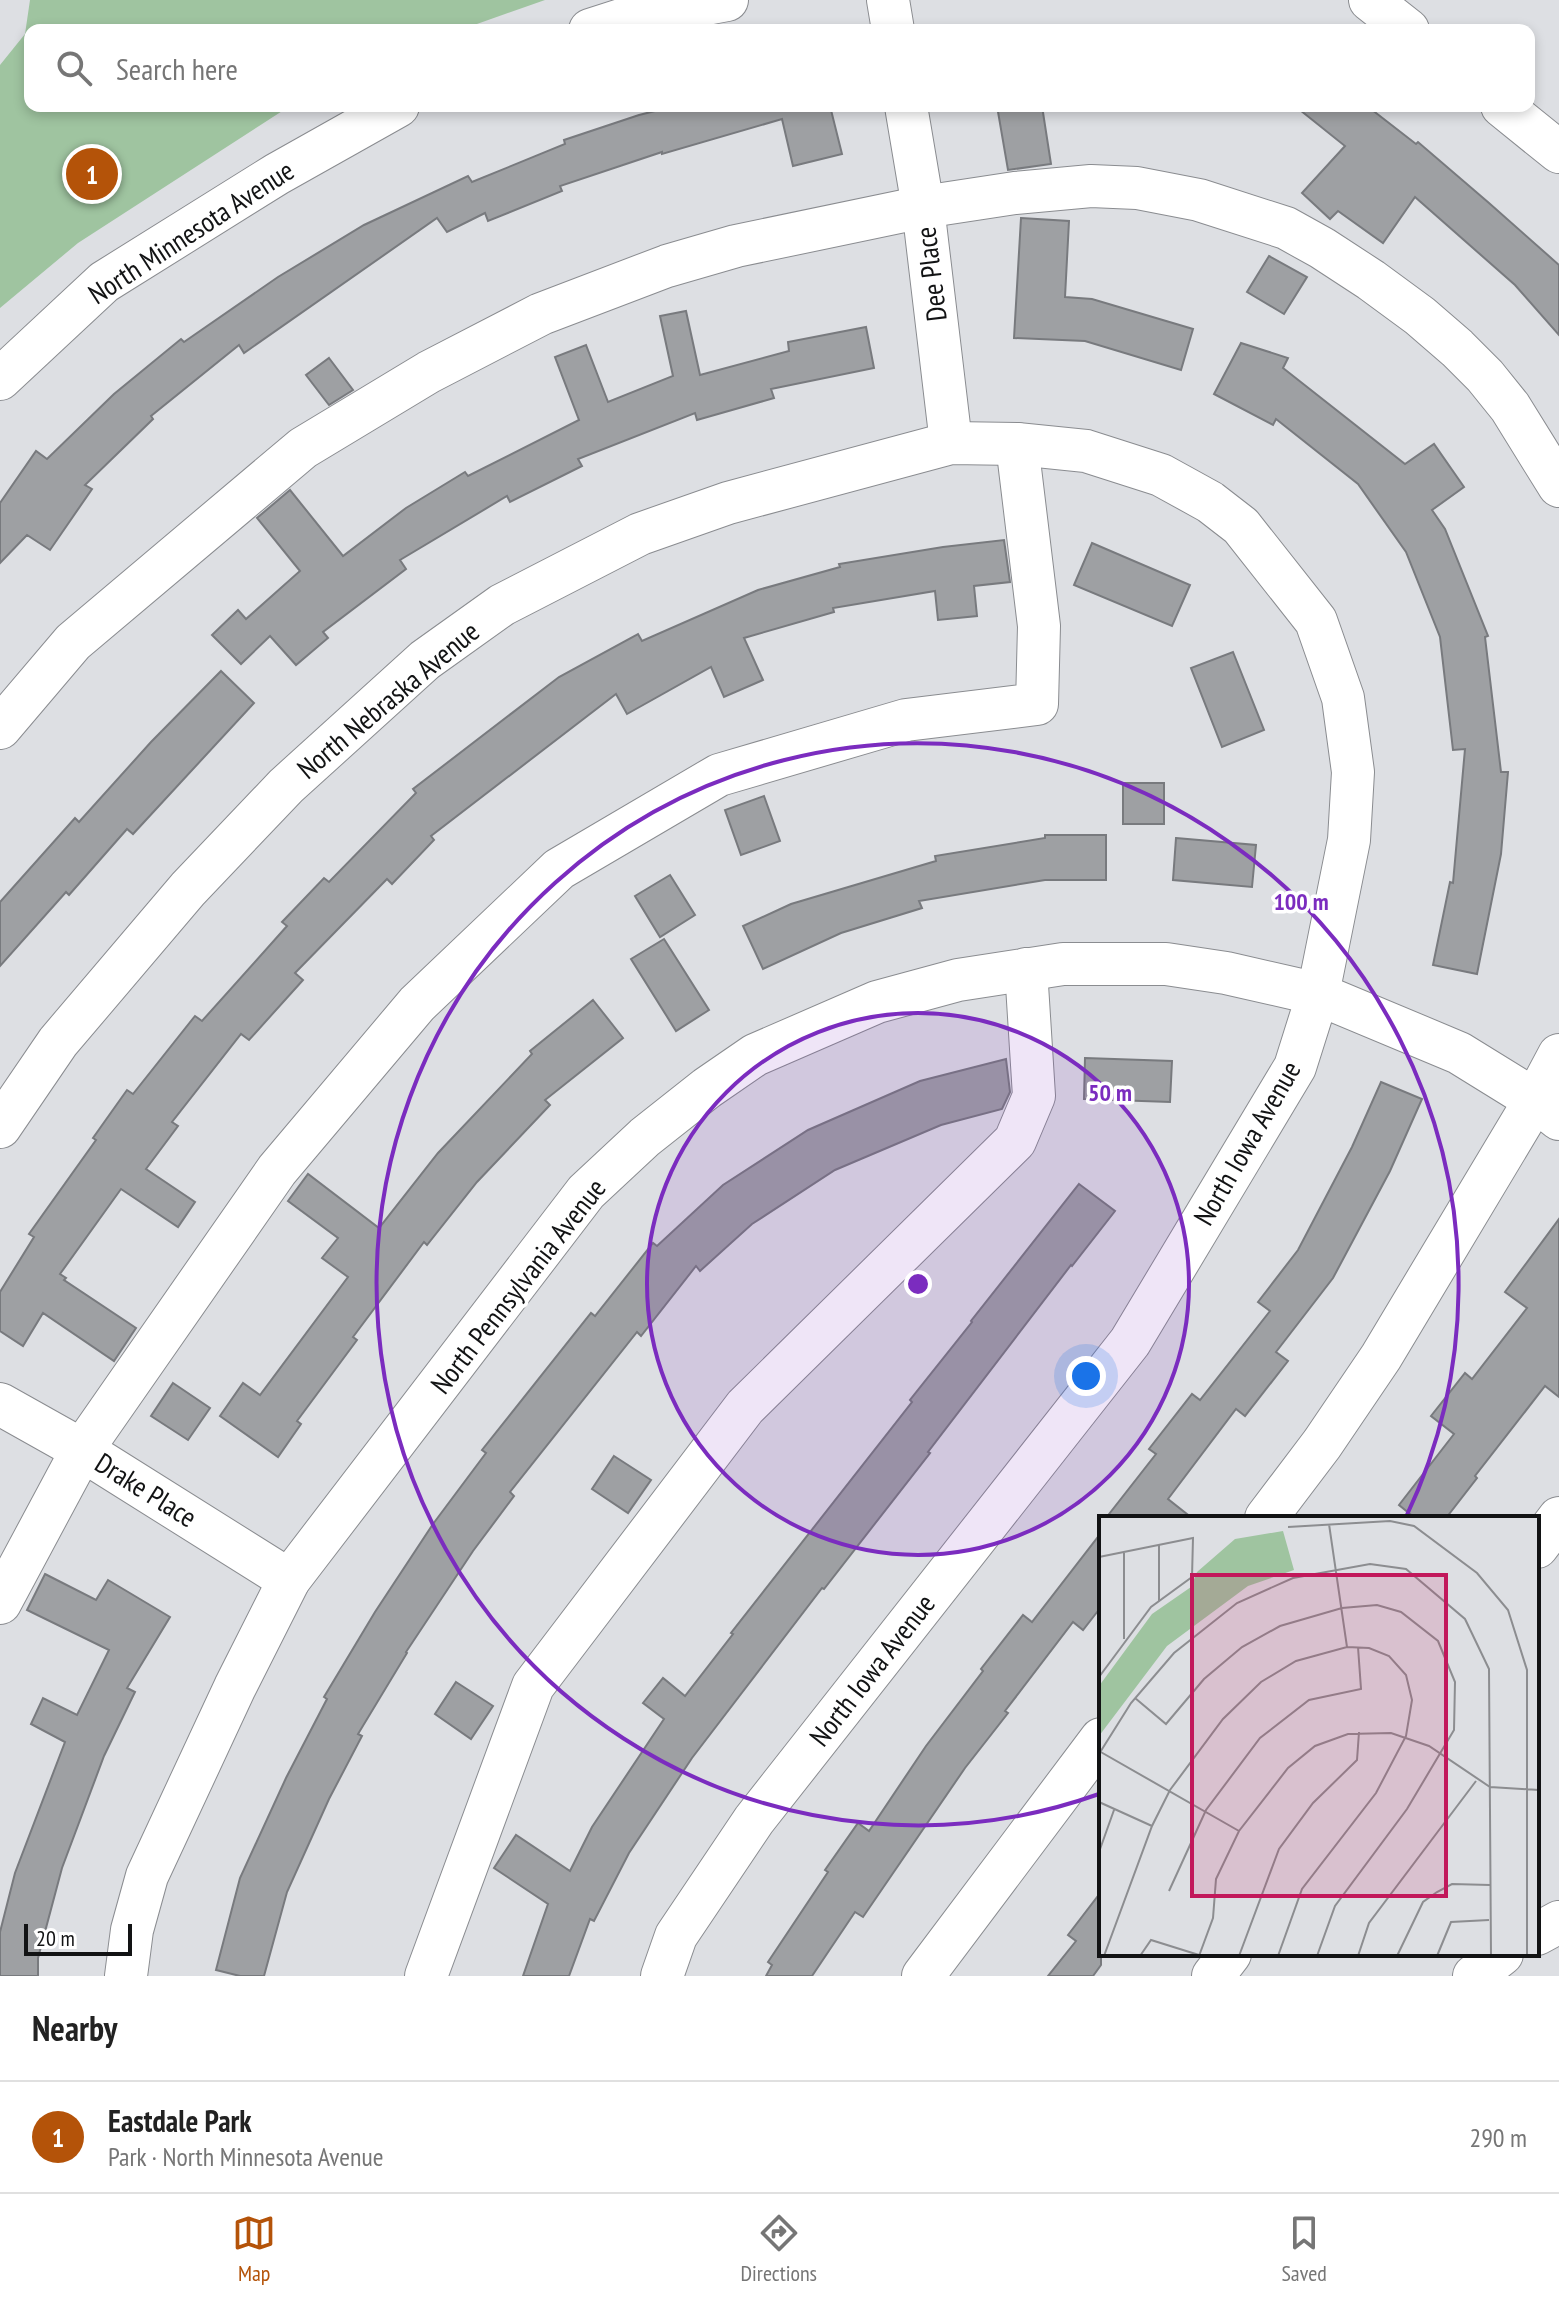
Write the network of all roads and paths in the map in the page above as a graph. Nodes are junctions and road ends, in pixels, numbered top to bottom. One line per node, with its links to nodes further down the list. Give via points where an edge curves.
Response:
1 (727, 0): 4 (street)
2 (888, 0): 5 (street)
3 (1370, 0): 6 (street)
4 (609, 24)
5 (892, 24)
6 (1400, 24)
7 (387, 112): 12 (street, North Minnesota Avenue, via 104,282)
8 (907, 112): 11 (street, Dee Place)
9 (1509, 112): 10 (street)
10 (1559, 152)
11 (923, 207): 13 (street, Dee Place); 15 (street, via 1030,191 1137,188 1199,200 1286,228 1371,280 1457,348 1510,407); 16 (street, via 667,266 541,314 429,372 303,448 73,642)
12 (0, 379)
13 (951, 443): 14 (street, North Iowa Avenue); 21 (street, North Nebraska Avenue, via 728,503 640,534 502,605 425,660 286,786 188,889 58,1042)
14 (1017, 444): 18 (street, North Iowa Avenue, via 1086,451 1161,475 1210,502 1241,526 1316,621 1343,698 1353,772 1349,840); 23 (street, via 1039,626 1037,704 906,720 719,775 559,869 417,1004 277,1170)
15 (1559, 486)
16 (0, 728)
17 (1026, 969): 18 (street, North Pennsylvania Avenue, via 1166,964); 27 (street, North Pennsylvania Avenue, via 877,1002 755,1055 645,1137 586,1192); 35 (street, via 1034,1096 1015,1141 745,1407 533,1686)
18 (1318, 994): 20 (street, North Pennsylvania Avenue, via 1459,1053); 36 (street, North Iowa Avenue, via 1295,1067 1130,1342 754,1820 676,1936)
19 (1559, 1055): 20 (street)
20 (1547, 1110): 24 (street, via 1322,1444)
21 (0, 1127)
22 (0, 1404): 23 (street, Drake Place)
23 (82, 1450): 27 (street, Drake Place); 28 (street)
24 (1268, 1516)
25 (1559, 1518): 26 (street)
26 (1539, 1544)
27 (289, 1580): 34 (street, North Pennsylvania Avenue, via 147,1876)
28 (0, 1603)
29 (1099, 1742): 37 (street)
30 (1559, 1922): 31 (street)
31 (1539, 1933)
32 (1228, 1956): 38 (street)
33 (1499, 1956): 39 (street)
34 (126, 1976)
35 (426, 1976)
36 (662, 1976)
37 (923, 1976)
38 (1213, 1976)
39 (1474, 1976)

